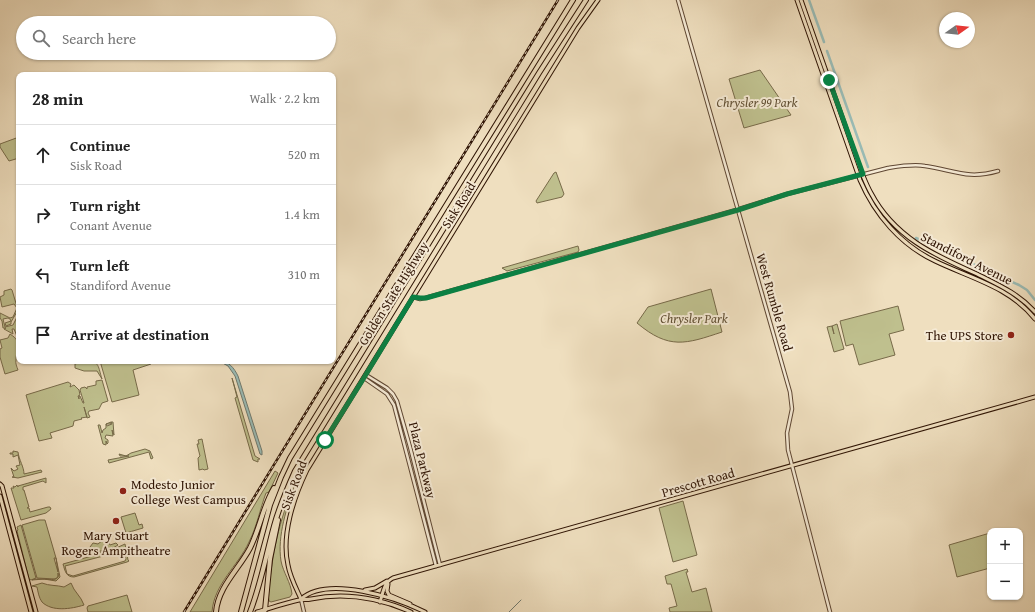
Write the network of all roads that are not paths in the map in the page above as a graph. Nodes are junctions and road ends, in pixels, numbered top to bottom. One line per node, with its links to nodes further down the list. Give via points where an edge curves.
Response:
1 (573, 0): 19 (highway, Golden State Highway, via 290,458)
2 (586, 0): 17 (highway, Golden State Highway)
3 (598, 0): 12 (main road, Sisk Road, via 583,19)
4 (678, 0): 9 (street, West Rumble Road)
5 (797, 0): 8 (main road, Standiford Avenue)
6 (801, 0): 8 (main road, Standiford Avenue)
7 (998, 171): 8 (street, via 981,175 963,175 913,165)
8 (861, 175): 9 (street); 10 (main road, Standiford Avenue, via 866,192 881,217 902,238 934,260); 11 (main road, Standiford Avenue, via 878,205 896,228 930,252)
9 (738, 210): 12 (street, via 426,298); 18 (street, West Rumble Road, via 790,392 792,409 787,440)
10 (986, 283): 11 (main road); 14 (main road, Standiford Avenue, via 1024,306)
11 (1005, 288): 13 (main road, Standiford Avenue, via 1027,303)
12 (413, 297): 15 (main road, Sisk Road)
13 (1035, 312)
14 (1035, 319)
15 (365, 377): 22 (street, Plaza Parkway, via 387,388 397,401); 23 (street, Plaza Parkway, via 387,394 394,405); 27 (main road, Sisk Road, via 312,462 293,507 286,539 286,555 290,574)
16 (1035, 397): 18 (main road, Prescott Road)
17 (303, 458): 30 (highway, via 280,512 274,535); 35 (highway, Golden State Highway, via 280,505 256,599)
18 (792, 466): 22 (main road, Prescott Road); 40 (street, West Rumble Road)
19 (281, 477): 33 (highway, via 270,494 250,547 220,593); 34 (highway, Golden State Highway, via 265,522)
20 (0, 484): 32 (main road)
21 (0, 496): 31 (main road)
22 (440, 564): 23 (main road, Prescott Road)
23 (436, 566): 24 (main road, Prescott Road)
24 (389, 580): 25 (main road, Prescott Road, via 375,588); 26 (main road); 29 (main road, via 389,595)
25 (358, 590): 26 (main road); 27 (main road, via 322,590 305,595)
26 (382, 596): 28 (main road); 29 (main road)
27 (301, 599): 28 (main road, via 340,595); 30 (main road); 37 (street)
28 (380, 602): 38 (main road)
29 (418, 608): 39 (main road)
30 (264, 611): 36 (main road)
31 (31, 612)
32 (36, 612)
33 (216, 612)
34 (241, 612)
35 (250, 612)
36 (257, 612)
37 (304, 612)
38 (411, 612)
39 (425, 612)
40 (830, 612)

